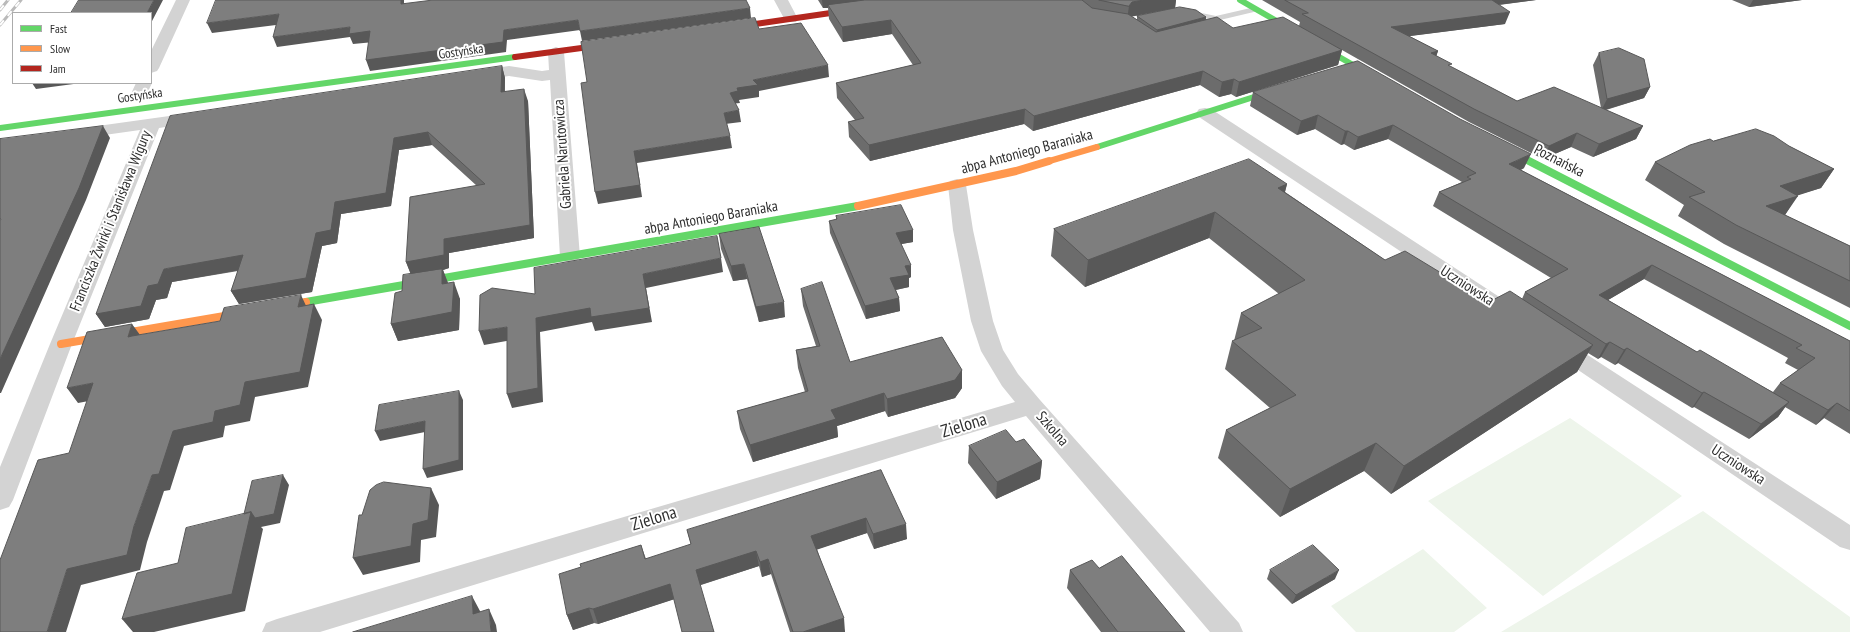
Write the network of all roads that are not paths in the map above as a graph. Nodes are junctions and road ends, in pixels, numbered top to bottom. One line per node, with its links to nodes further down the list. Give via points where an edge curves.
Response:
1 (183, 0): 13 (street)
2 (781, 0): 8 (street)
3 (1240, 0): 5 (street)
4 (870, 8): 8 (street)
5 (1255, 9): 7 (lane); 14 (street)
6 (1179, 11): 7 (lane)
7 (1216, 18): 10 (lane, via 1214,27)
8 (791, 19): 9 (street)
9 (721, 29)
10 (1199, 31)
11 (620, 43): 12 (street, Gostyńska)
12 (556, 52): 16 (street, Gabriela Narutowicza); 21 (street, Gostyńska)
13 (152, 66)
14 (1354, 67): 15 (street); 17 (street)
15 (1342, 70)
16 (558, 74): 20 (street, Franciszka Żwirki i Stanisława Wigury, via 542,76 509,71); 25 (street, Gabriela Narutowicza)
17 (1385, 83)
18 (1288, 86): 19 (street, abpa Antoniego Baraniaka)
19 (1205, 113): 24 (street, abpa Antoniego Baraniaka, via 1076,154); 30 (street, Uczniowska)
20 (152, 123): 22 (street); 27 (street, Franciszka Żwirki i Stanisława Wigury)
21 (0, 128)
22 (61, 137)
23 (1490, 141): 26 (street, Poznańska)
24 (957, 185): 25 (street, abpa Antoniego Baraniaka, via 866,204); 28 (street, Szkolna, via 963,230 982,321 992,351 1010,380)
25 (570, 257): 27 (street, abpa Antoniego Baraniaka)
26 (1850, 326)
27 (61, 344): 29 (street, Franciszka Żwirki i Stanisława Wigury)
28 (1031, 406): 31 (street, Zielona); 32 (street, Szkolna)
29 (0, 500)
30 (1850, 539)
31 (276, 632)
32 (1228, 632)

